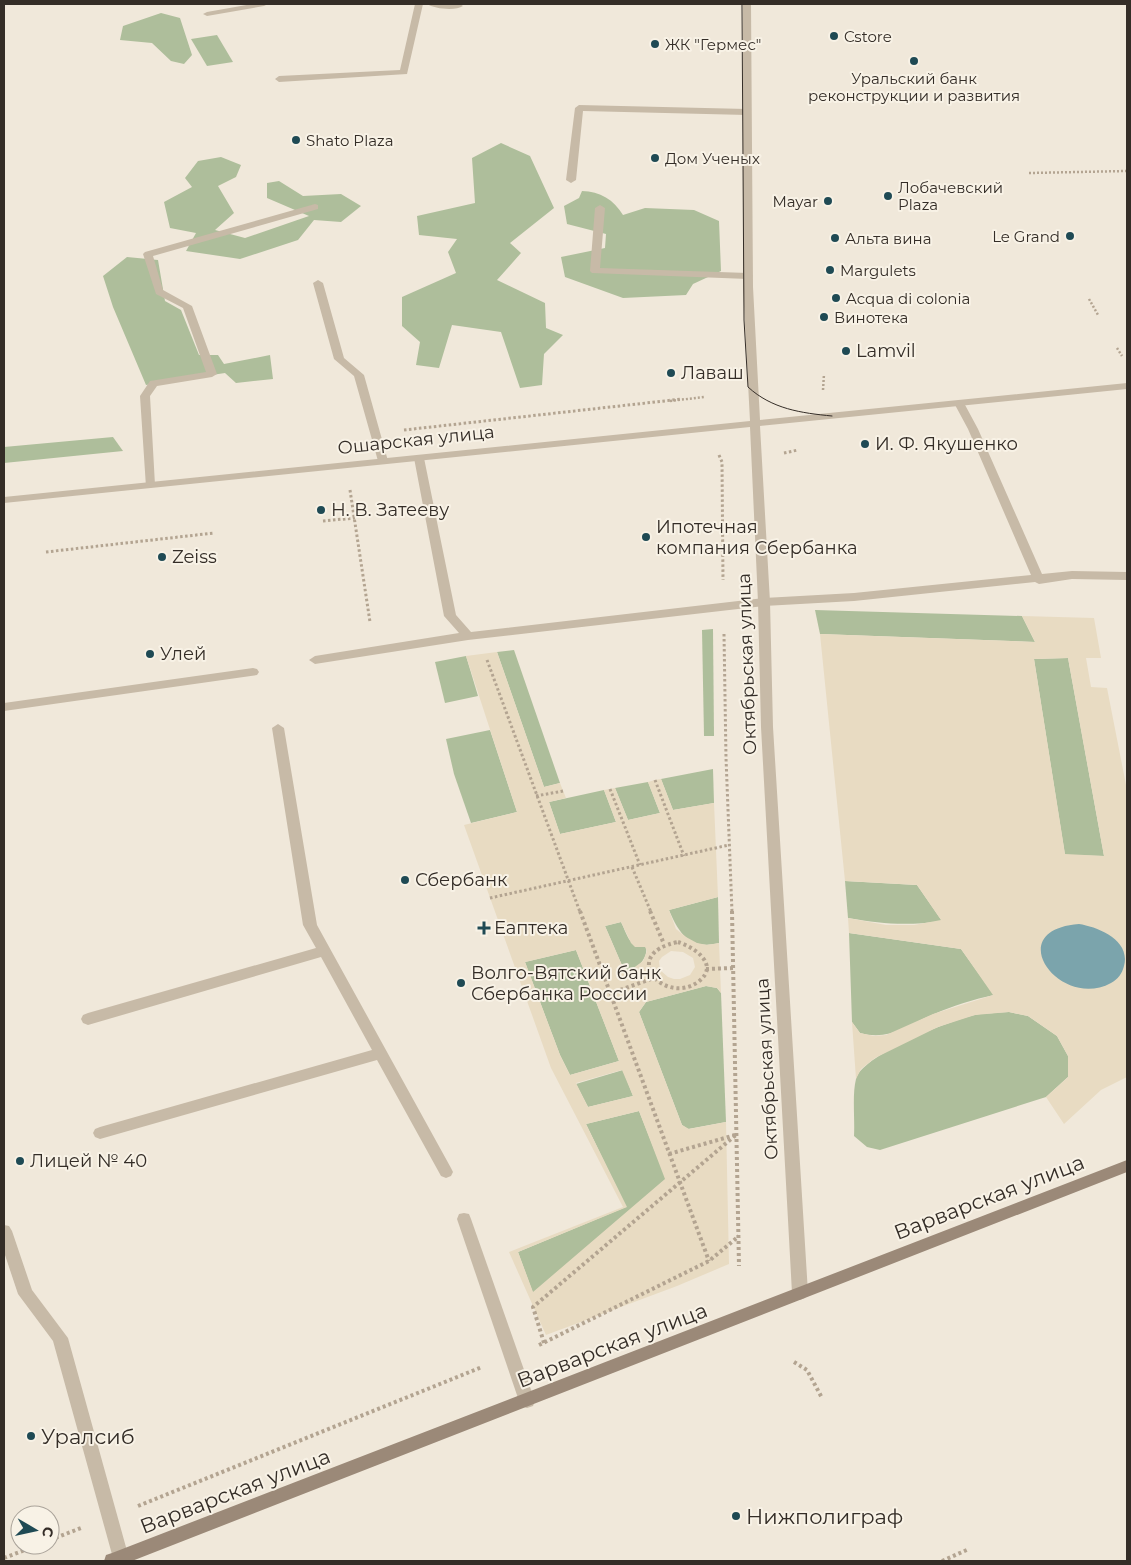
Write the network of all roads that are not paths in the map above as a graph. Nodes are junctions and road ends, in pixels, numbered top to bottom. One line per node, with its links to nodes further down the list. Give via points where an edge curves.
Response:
1 (264, 4): 6 (street)
2 (419, 4): 7 (street, via 404,72)
3 (430, 4): 5 (street)
4 (747, 4): 8 (street, Октябрьская улица)
5 (459, 6)
6 (207, 14)
7 (279, 79)
8 (746, 112): 9 (street, via 579,108); 12 (street, Октябрьская улица)
9 (571, 180)
10 (315, 207): 19 (street, via 148,254 159,292 187,306 212,374 154,383 145,396)
11 (600, 208): 12 (street, via 595,271)
12 (748, 276): 16 (street, Октябрьская улица)
13 (318, 283): 18 (street, via 340,359 359,375)
14 (1127, 386): 15 (street, Ошарская улица)
15 (959, 403): 16 (street, Ошарская улица); 22 (street)
16 (754, 424): 17 (street, Ошарская улица); 23 (street, Октябрьская улица)
17 (419, 458): 18 (street, Ошарская улица); 24 (street, via 450,616)
18 (383, 461): 19 (street, Ошарская улица)
19 (150, 485): 20 (street, Ошарская улица)
20 (4, 500)
21 (1127, 576): 22 (street, via 1072,575)
22 (1039, 580): 23 (street)
23 (764, 602): 24 (street); 37 (street, Октябрьская улица, via 767,727)
24 (468, 636): 25 (street)
25 (315, 660)
26 (253, 672): 27 (street)
27 (4, 707)
28 (278, 728): 29 (street, via 310,925)
29 (324, 951): 30 (street); 31 (street)
30 (88, 1019)
31 (380, 1053): 32 (street); 34 (street)
32 (100, 1133)
33 (1127, 1166): 37 (main road, Варварская улица)
34 (446, 1172)
35 (464, 1219): 38 (street)
36 (4, 1231): 39 (street, via 26,1294 60,1338 110,1517)
37 (800, 1293): 38 (main road, Варварская улица)
38 (527, 1401): 39 (main road, Варварская улица)
39 (116, 1559)

